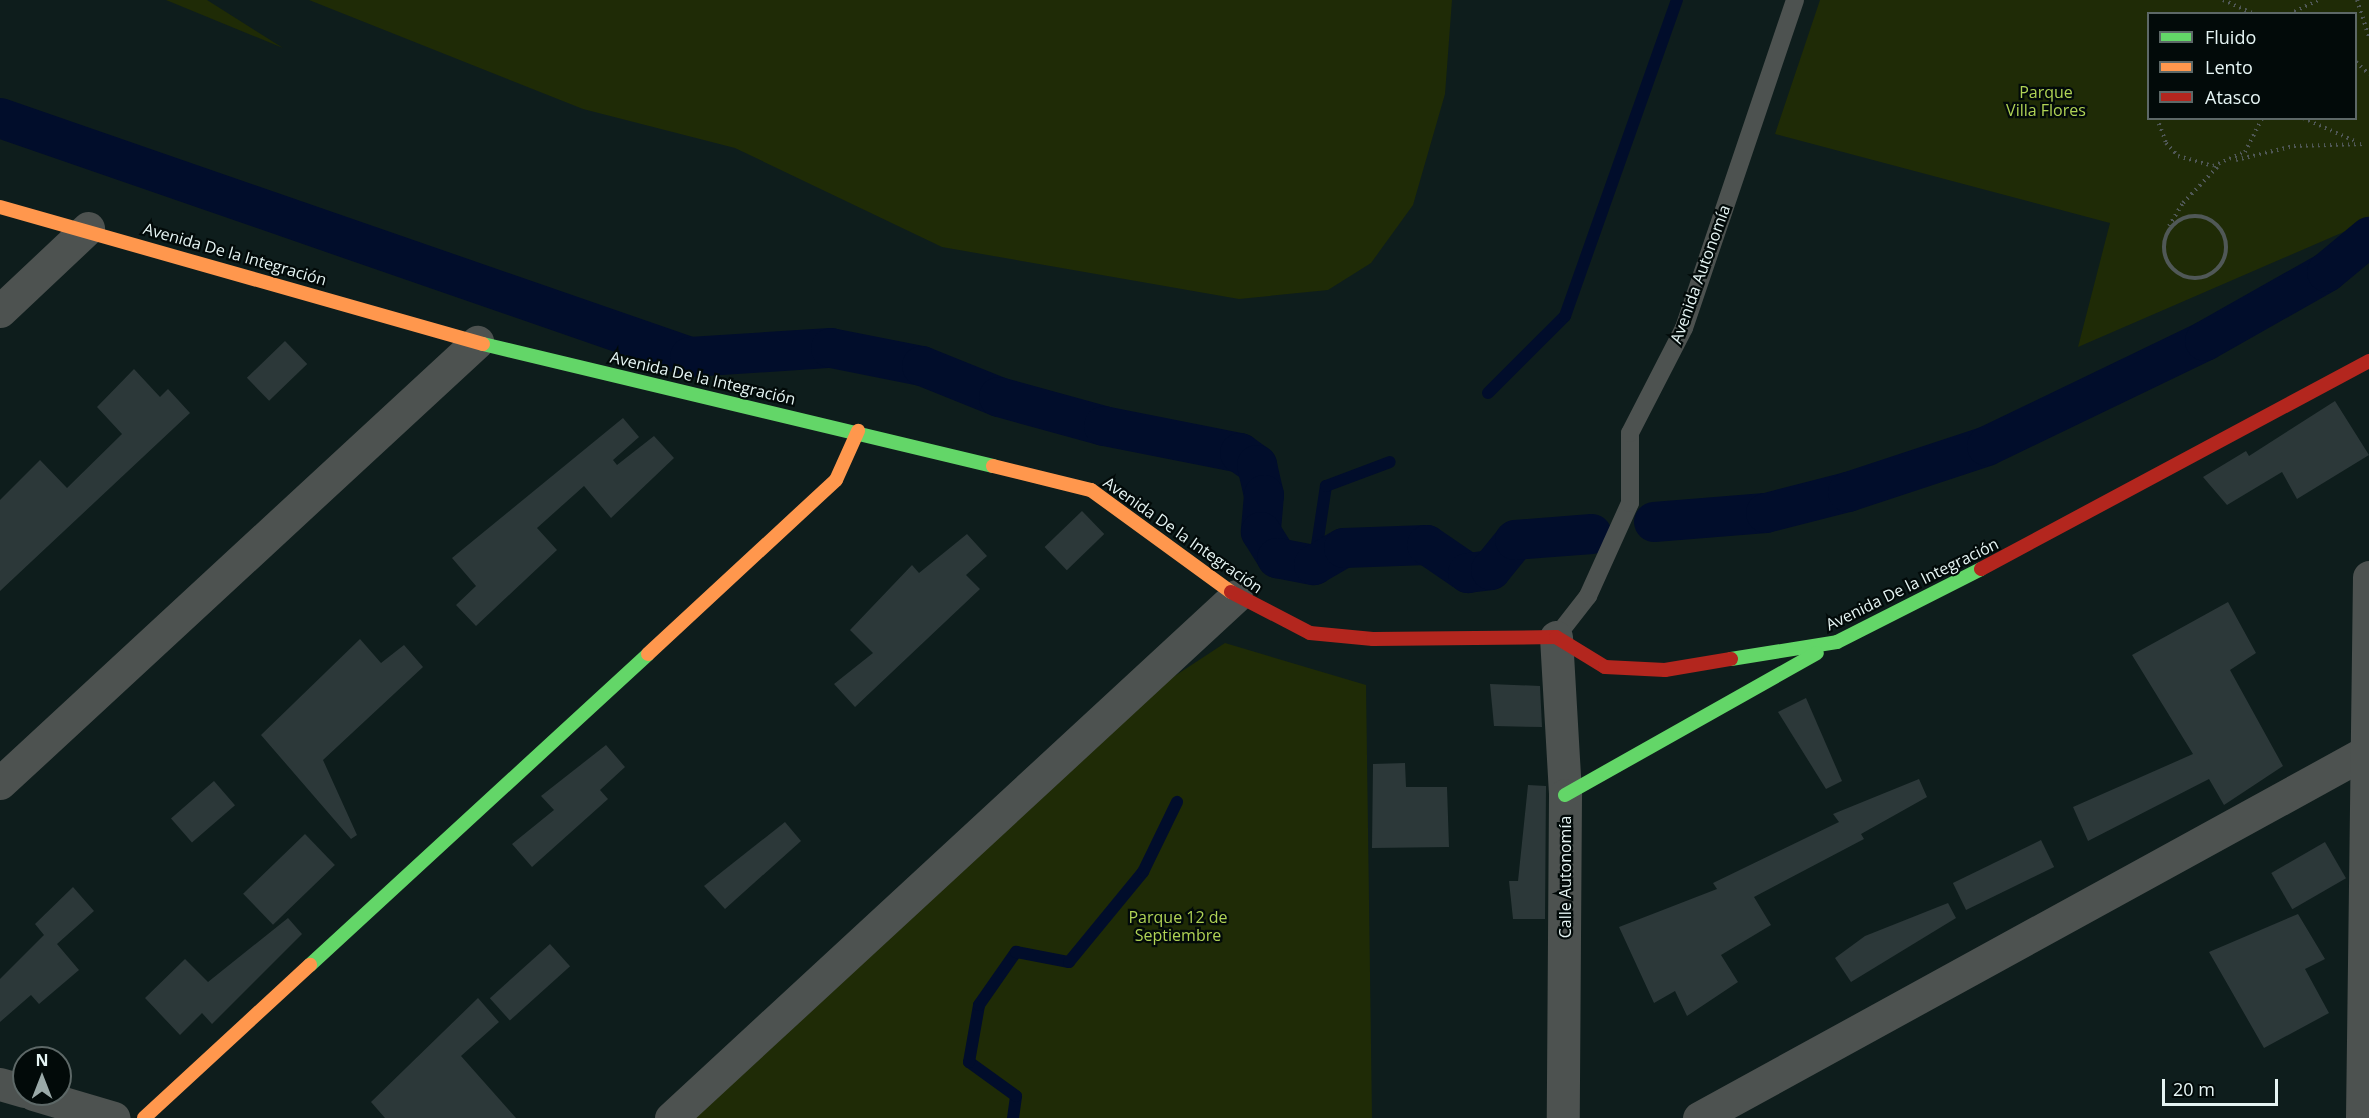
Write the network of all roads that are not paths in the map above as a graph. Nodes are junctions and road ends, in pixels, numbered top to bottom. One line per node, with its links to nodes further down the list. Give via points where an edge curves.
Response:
1 (1795, 0): 10 (lane, Avenida Autonomía, via 1684,328 1630,433 1630,503 1588,596)
2 (0, 207): 3 (street, Avenida De la Integración)
3 (88, 228): 4 (street); 5 (street, Avenida De la Integración)
4 (0, 311)
5 (477, 342): 7 (street, Avenida De la Integración); 13 (street)
6 (2369, 361): 11 (street, Avenida De la Integración, via 2086,516)
7 (858, 431): 9 (street, Avenida De la Integración, via 1091,490); 17 (street, via 836,480)
8 (2369, 577): 12 (street)
9 (1236, 596): 10 (street, Avenida De la Integración, via 1310,633 1373,639); 18 (street)
10 (1556, 637): 11 (street, Avenida De la Integración, via 1605,667 1665,670); 14 (street, Calle Autonomía)
11 (1837, 642): 14 (street)
12 (2364, 753): 20 (street); 21 (street)
13 (0, 783)
14 (1566, 795): 19 (street, Calle Autonomía)
15 (72, 1106): 16 (street)
16 (114, 1118)
17 (144, 1118)
18 (671, 1118)
19 (1563, 1118)
20 (1699, 1118)
21 (2362, 1118)

